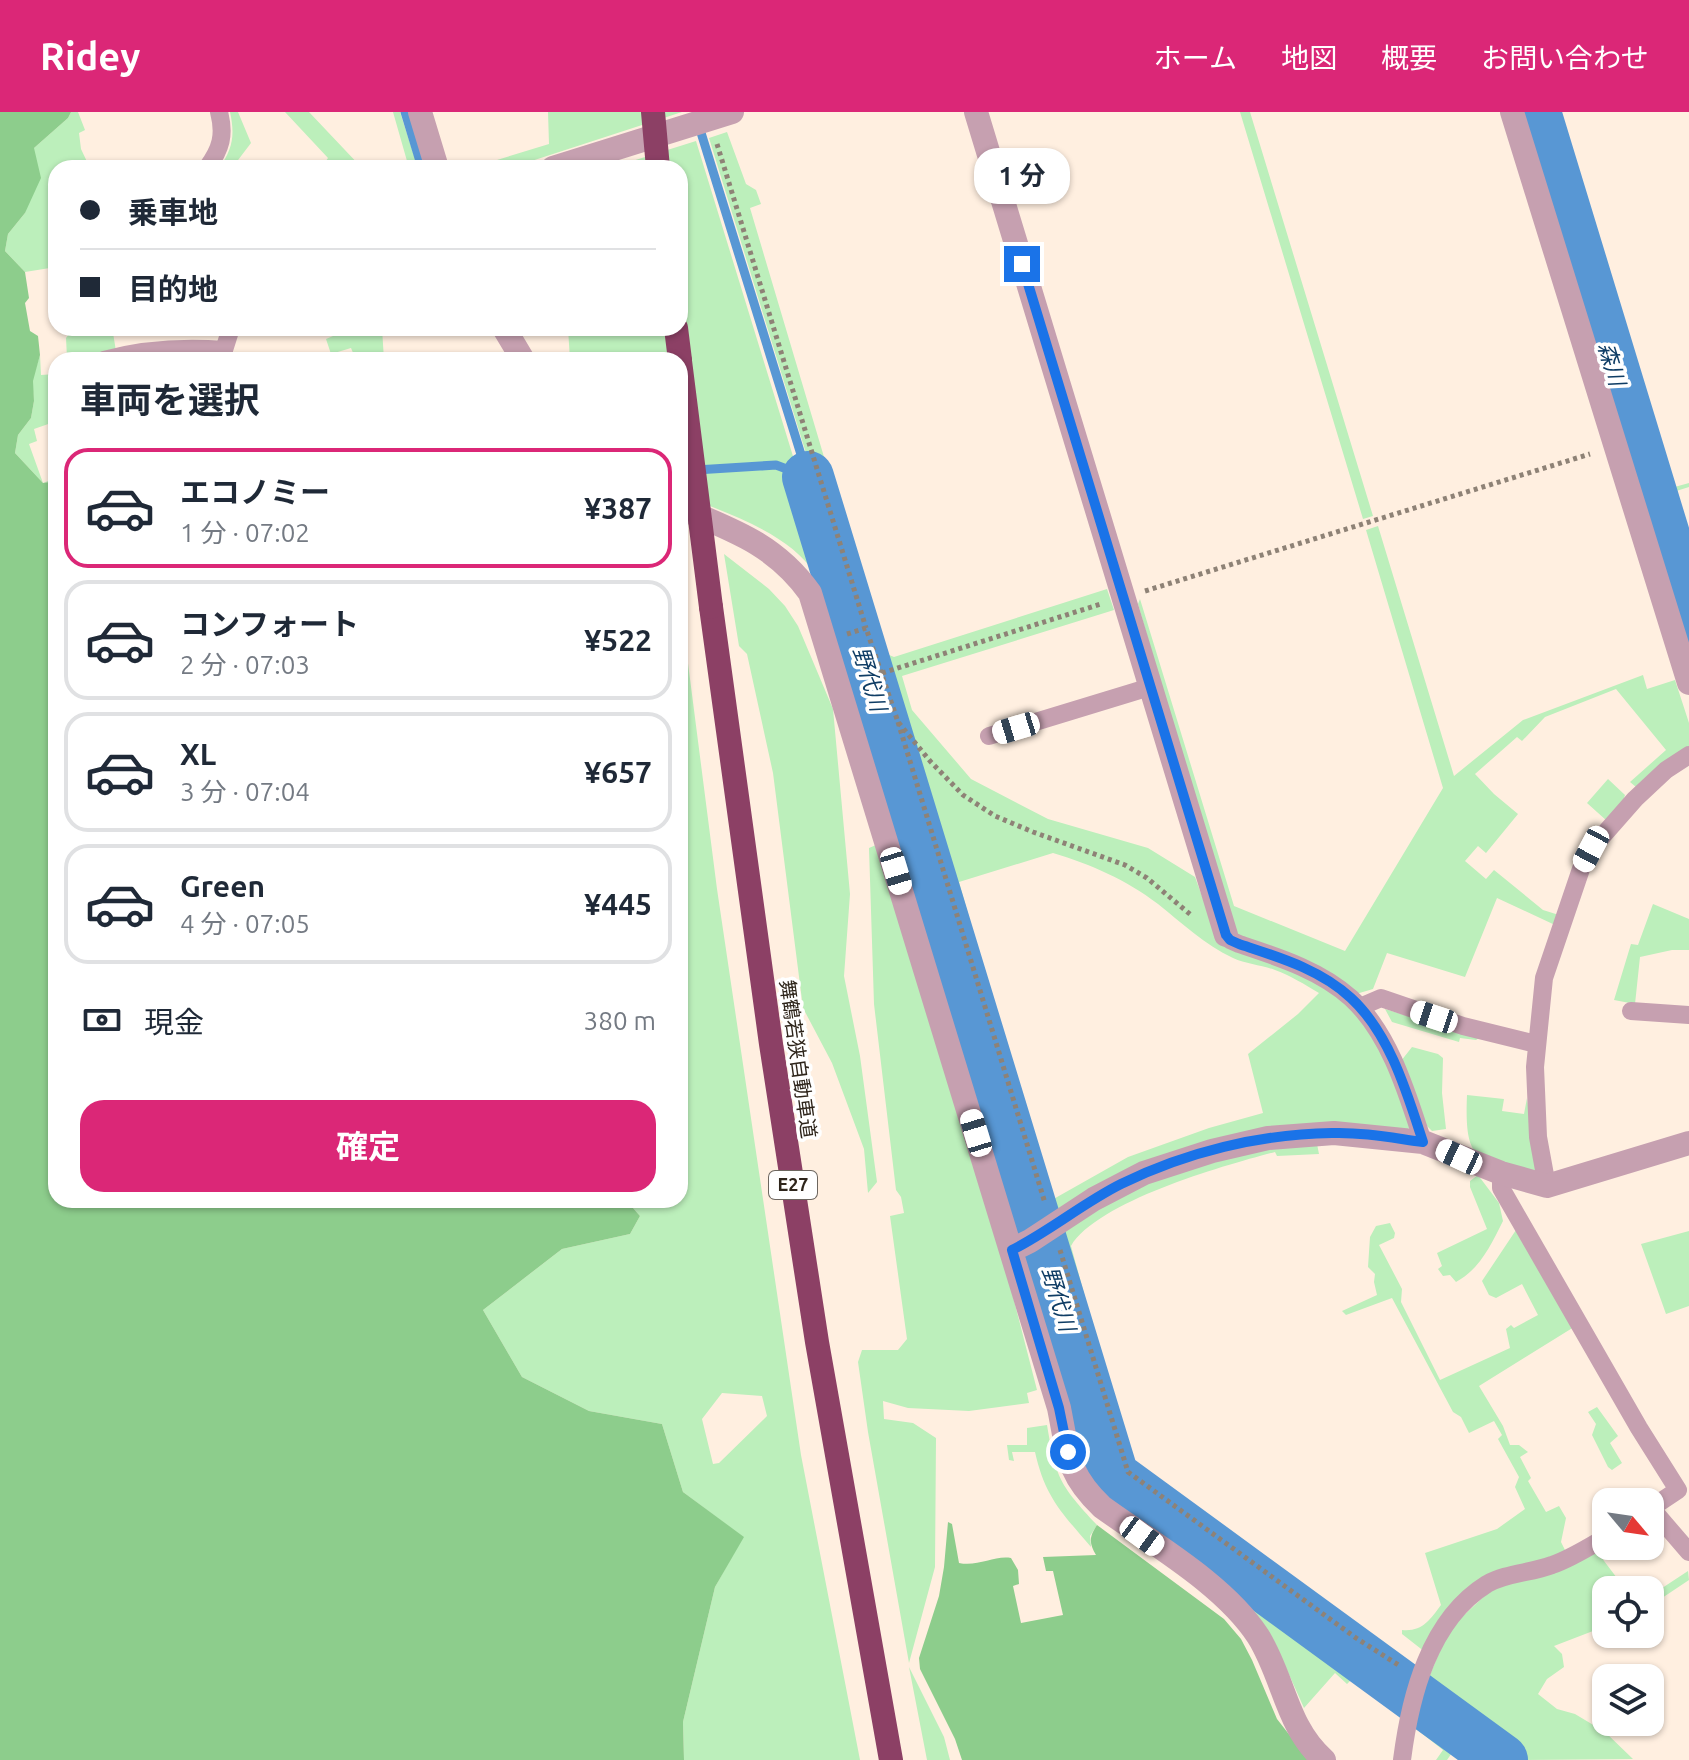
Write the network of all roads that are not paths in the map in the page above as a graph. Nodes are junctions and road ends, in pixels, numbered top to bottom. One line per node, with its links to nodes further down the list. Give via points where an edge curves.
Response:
1 (219, 112): 7 (lane, via 222,141)
2 (420, 112): 8 (street)
3 (653, 112): 10 (highway, bridge)
4 (976, 112): 16 (street)
5 (1512, 112): 15 (street)
6 (708, 119): 9 (street)
7 (213, 160)
8 (435, 160)
9 (578, 160)
10 (657, 160)
11 (146, 352): 12 (lane, via 186,347)
12 (210, 352)
13 (688, 424): 34 (highway, 舞鶴若狭自動車道 / E27, bridge, via 771,1044)
14 (688, 511): 28 (street, via 775,554 810,593)
15 (1687, 672)
16 (1150, 687): 17 (lane); 19 (street)
17 (989, 736)
18 (1689, 755): 23 (lane, via 1635,799 1591,849 1544,978)
19 (1226, 935): 20 (lane, via 1303,968)
20 (1360, 1007): 23 (lane, via 1381,998); 24 (lane, via 1393,1060)
21 (1631, 1011): 22 (lane)
22 (1689, 1015)
23 (1536, 1044): 27 (lane, via 1538,1137)
24 (1423, 1142): 26 (street); 28 (street, via 1334,1133 1241,1143 1144,1173)
25 (1689, 1143): 27 (street)
26 (1501, 1173): 27 (street); 29 (lane, via 1501,1188 1639,1428)
27 (1547, 1186)
28 (1035, 1237): 35 (street, via 1073,1473 1102,1507 1234,1605 1260,1639 1296,1725)
29 (1684, 1488): 30 (lane)
30 (1664, 1500)
31 (1664, 1524): 33 (lane)
32 (1592, 1544): 36 (lane, via 1552,1565 1489,1583 1457,1609 1416,1690)
33 (1689, 1552)
34 (891, 1760)
35 (1324, 1760)
36 (1402, 1760)

